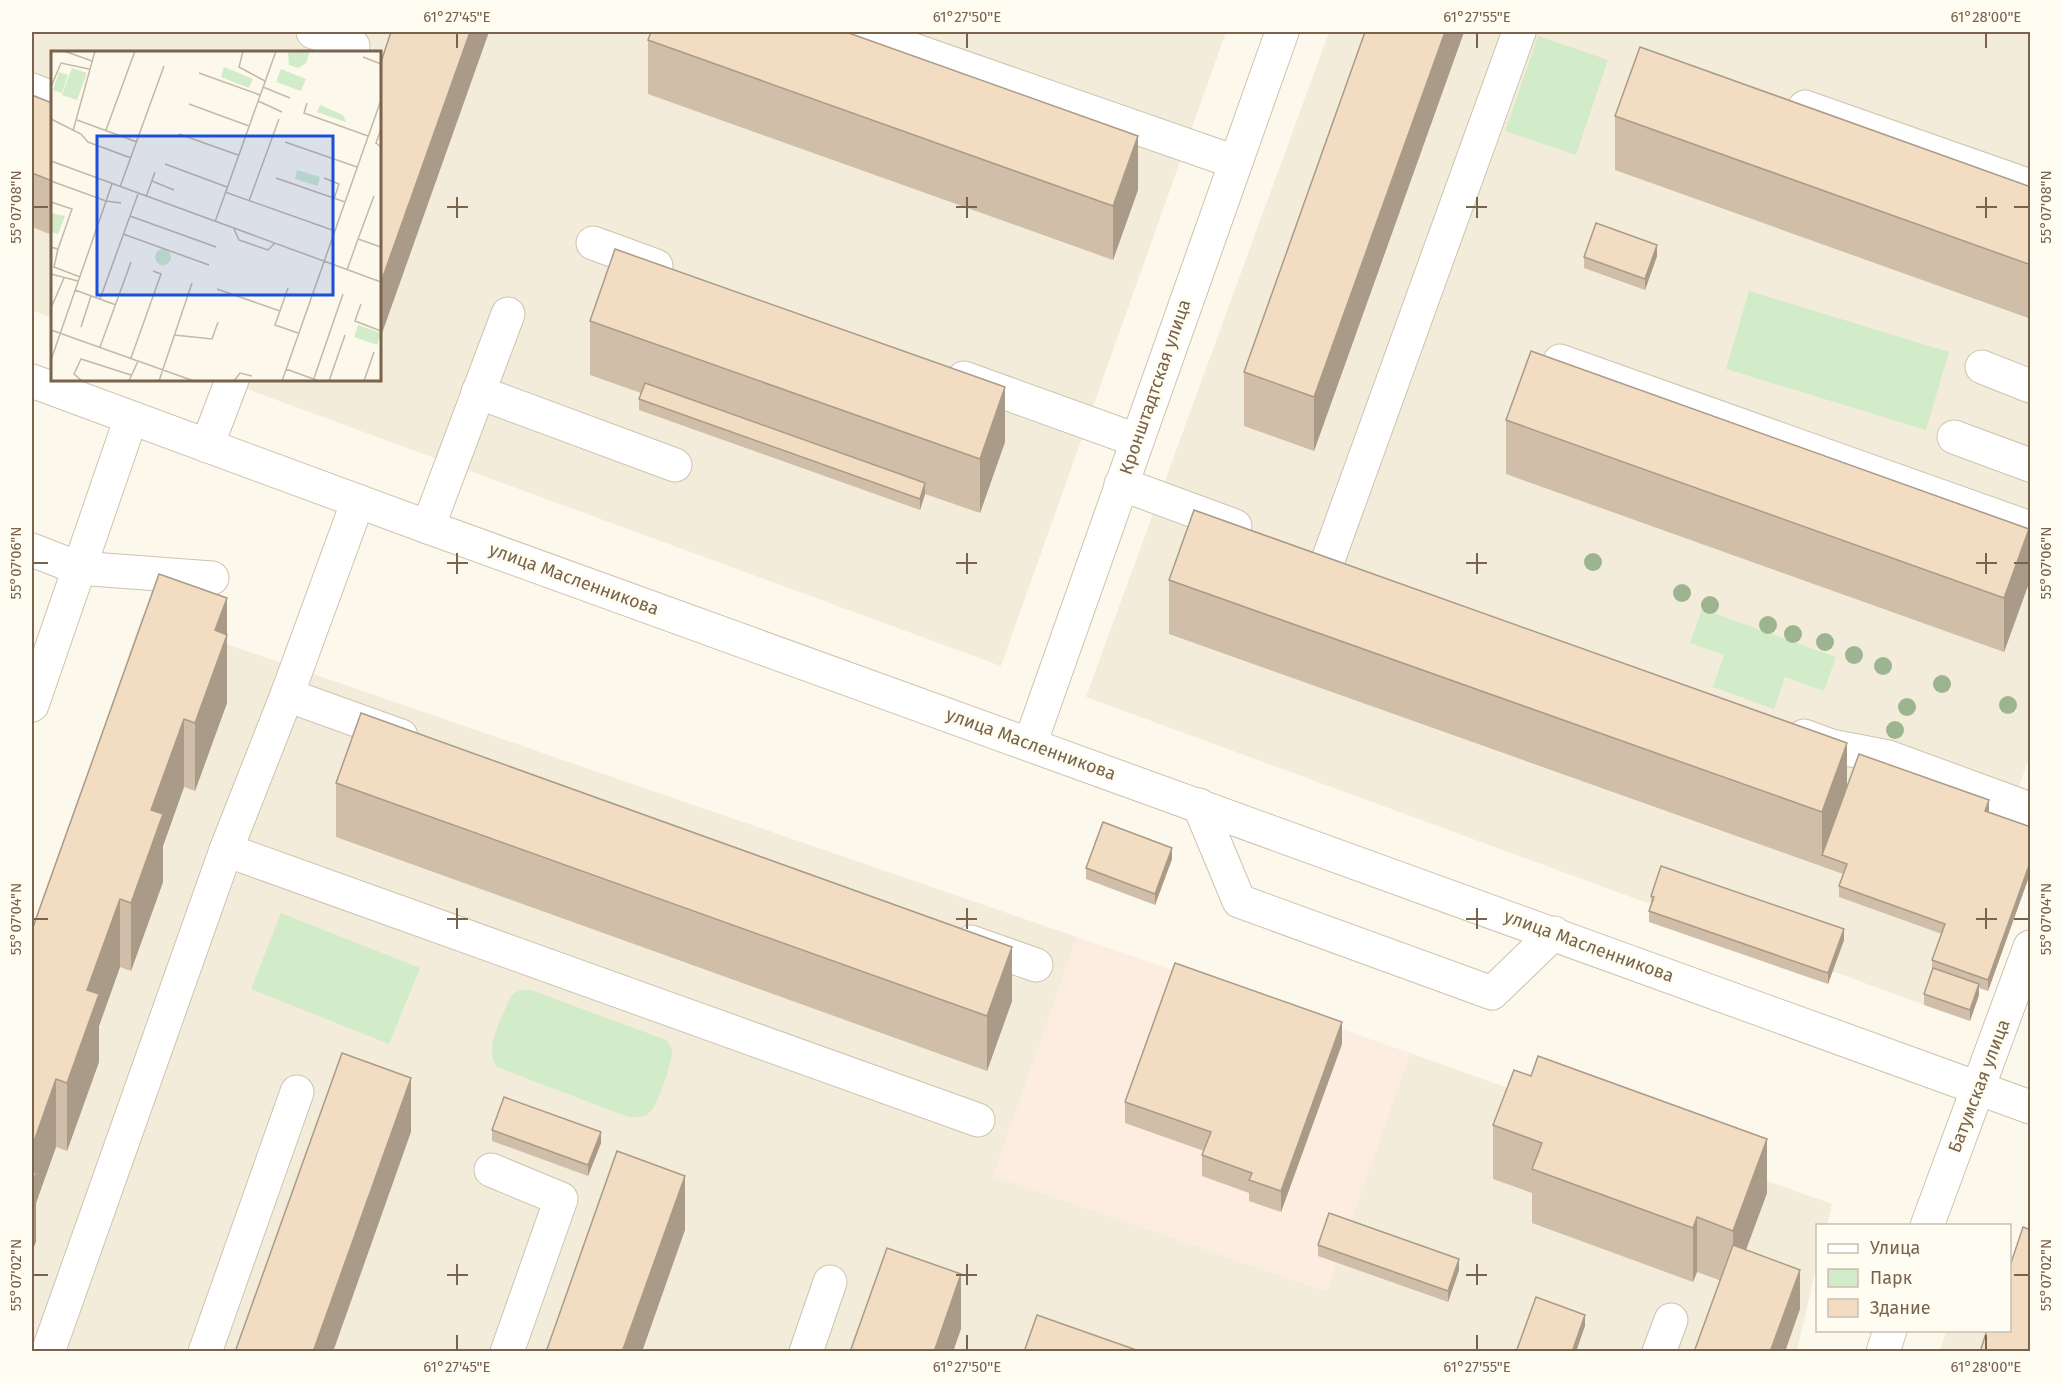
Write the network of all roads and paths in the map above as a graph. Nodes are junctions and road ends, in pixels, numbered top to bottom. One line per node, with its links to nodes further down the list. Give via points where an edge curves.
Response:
1 (313, 32): 5 (street)
2 (862, 32): 9 (street)
3 (1282, 32): 9 (street, Кронштадтская улица)
4 (1519, 32): 32 (street, via 1339,564)
5 (354, 43)
6 (32, 90): 8 (street)
7 (1775, 96): 10 (street)
8 (51, 98)
9 (1235, 162): 23 (street, Кронштадтская улица)
10 (2031, 186)
11 (593, 243): 12 (street)
12 (682, 275)
13 (508, 314): 20 (street)
14 (1560, 361): 30 (street)
15 (1982, 367): 19 (street)
16 (937, 368): 23 (street)
17 (32, 381): 21 (street, улица Масленникова)
18 (232, 381): 24 (street)
19 (2031, 386)
20 (478, 392): 25 (street); 29 (street)
21 (131, 418): 24 (street, улица Масленникова); 34 (street)
22 (1954, 436): 26 (street)
23 (1136, 440): 27 (street, Кронштадтская улица)
24 (207, 446): 28 (street, улица Масленникова)
25 (675, 465)
26 (2031, 465)
27 (1121, 484): 31 (street); 39 (street, Кронштадтская улица)
28 (358, 501): 29 (street, улица Масленникова); 36 (street)
29 (428, 527): 39 (street, улица Масленникова)
30 (2031, 528)
31 (1263, 536)
32 (1295, 548)
33 (32, 550): 34 (street)
34 (78, 568): 35 (street); 37 (street)
35 (212, 578)
36 (287, 695): 40 (street); 43 (street)
37 (32, 705)
38 (1775, 725): 42 (street, via 1831,746 1888,757)
39 (1030, 744): 41 (street, улица Масленникова)
40 (433, 748)
41 (1199, 805): 45 (street, улица Масленникова); 45 (street, via 1239,901 1492,993)
42 (2031, 809)
43 (226, 850): 51 (street); 57 (street)
44 (947, 933): 47 (street)
45 (1554, 933): 48 (street, улица Масленникова)
46 (2031, 947): 48 (street, Батумская улица)
47 (1036, 965)
48 (1978, 1088): 50 (street, улица Масленникова); 53 (street, Батумская улица)
49 (297, 1092): 58 (street)
50 (2031, 1107)
51 (978, 1120)
52 (491, 1170): 59 (street, via 561,1199)
53 (1928, 1224)
54 (830, 1282): 60 (street)
55 (1671, 1320): 61 (street)
56 (1889, 1332): 62 (street)
57 (48, 1352)
58 (205, 1352)
59 (507, 1352)
60 (806, 1352)
61 (1659, 1352)
62 (1883, 1352)

